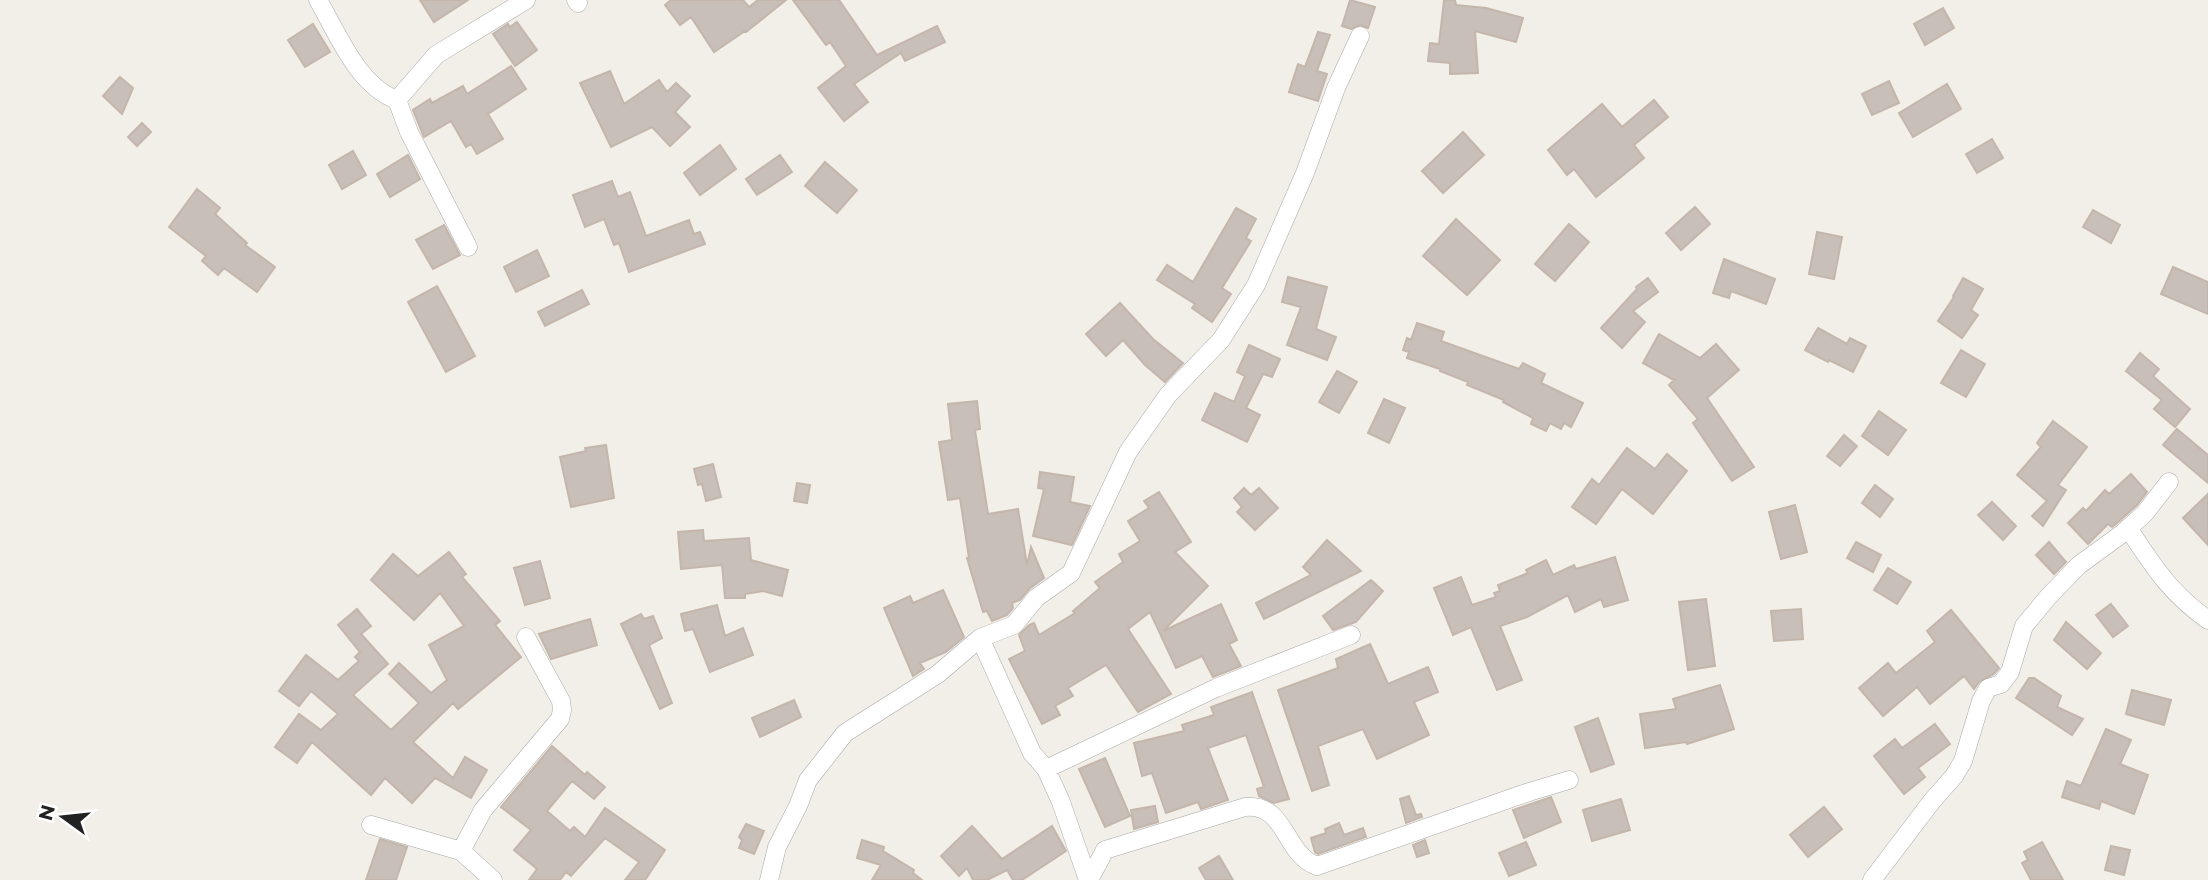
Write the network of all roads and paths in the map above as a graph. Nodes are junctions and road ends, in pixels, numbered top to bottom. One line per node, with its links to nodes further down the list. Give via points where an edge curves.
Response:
1 (318, 0): 4 (street, via 358,69 384,96)
2 (526, 0): 4 (street, via 436,55)
3 (1360, 36): 11 (street, via 1306,173 1240,314 1168,395 1128,452 1071,573 1036,598 1014,625)
4 (397, 100): 5 (street)
5 (468, 247)
6 (2169, 482): 7 (street)
7 (2128, 528): 8 (street, via 2166,584); 21 (street, via 2079,565 2024,626 2010,672 2001,684 1988,688 1981,701 1955,776)
8 (2208, 620)
9 (1351, 635): 12 (street, via 1216,688)
10 (526, 637): 16 (street, via 561,701 560,719 483,810)
11 (981, 638): 12 (street, via 1032,753); 18 (street, via 938,674 845,733 808,780 777,847)
12 (1046, 769): 19 (street)
13 (1569, 780): 15 (street, via 1317,866 1305,862 1270,811 1255,806)
14 (371, 825): 16 (street)
15 (1105, 850): 19 (street); 20 (street)
16 (461, 851): 17 (street)
17 (493, 880)
18 (769, 880)
19 (1089, 880)
20 (1101, 880)
21 (1872, 880)

